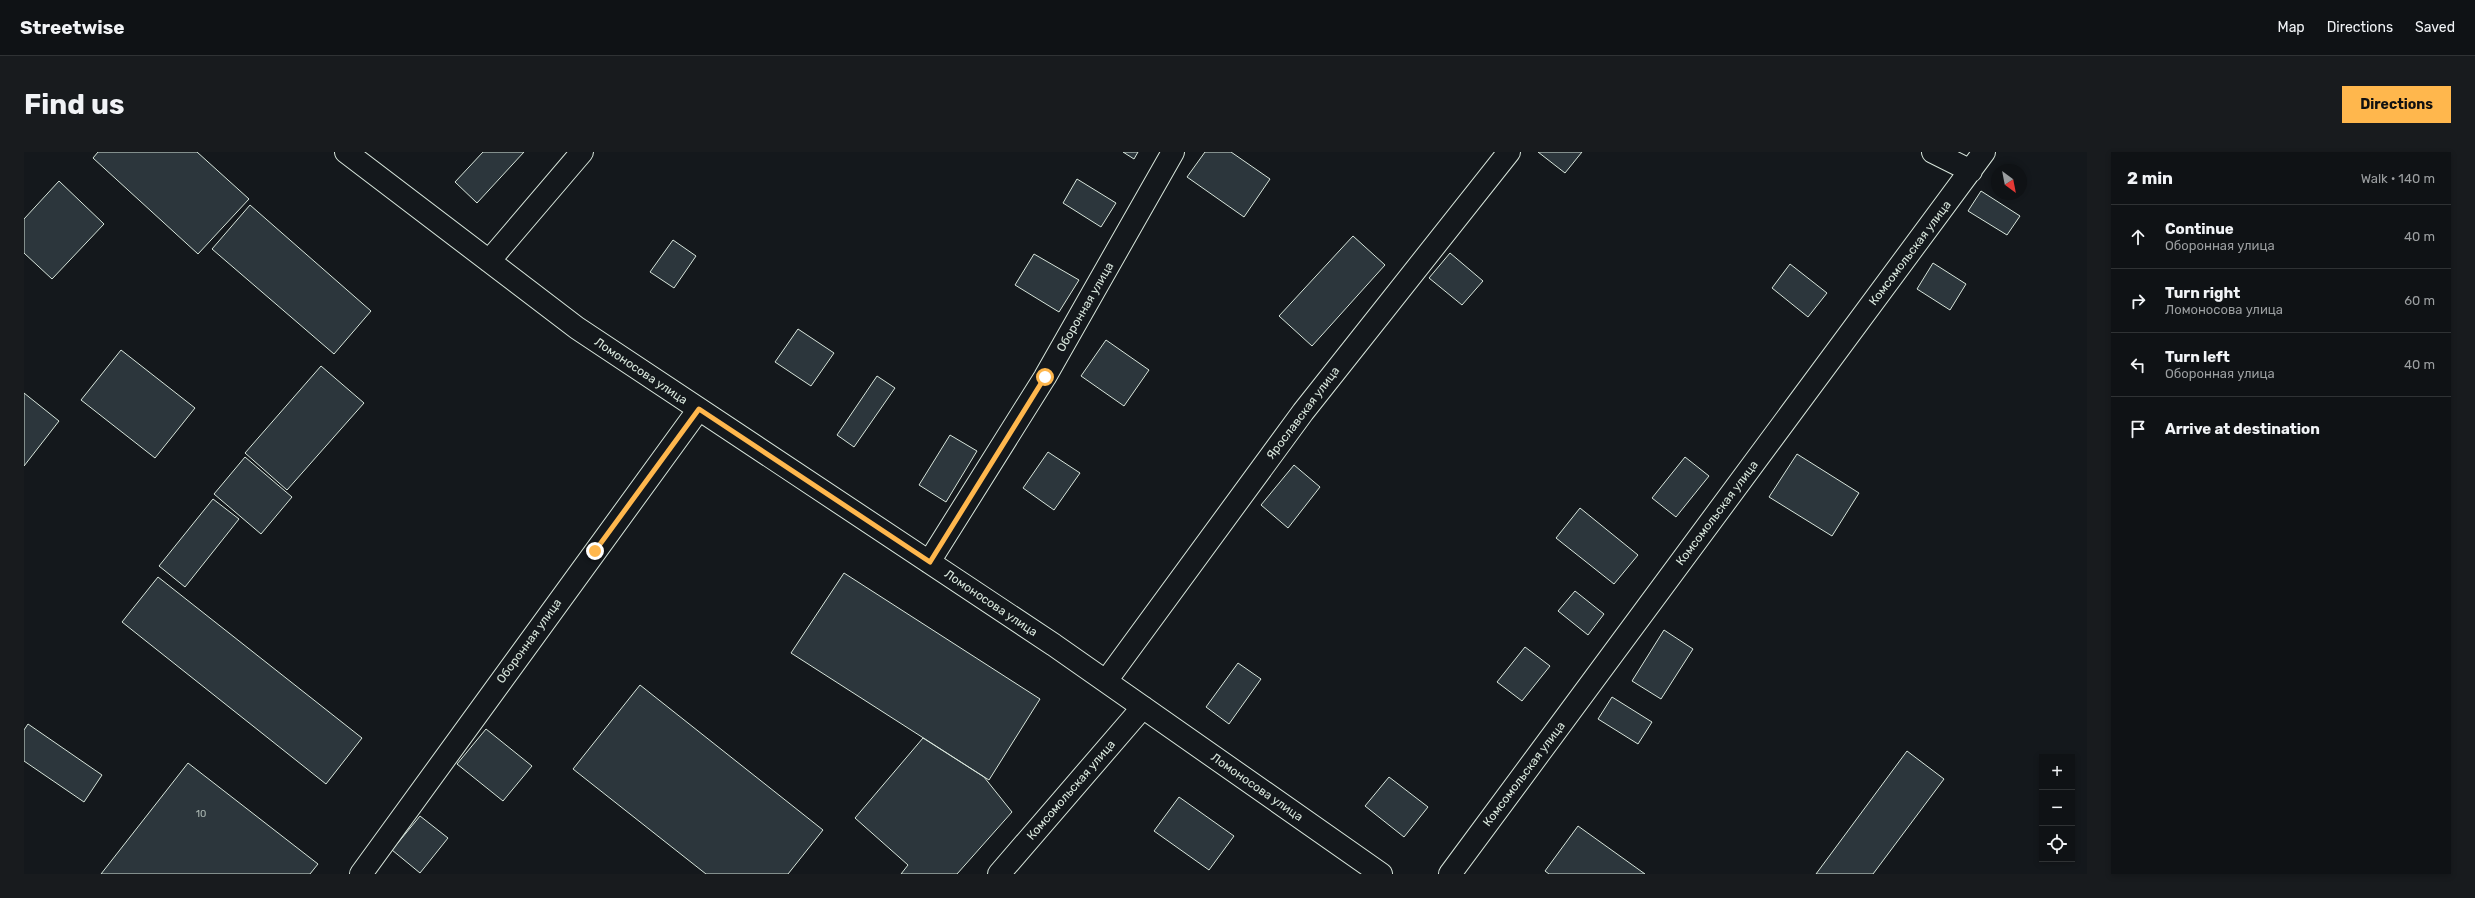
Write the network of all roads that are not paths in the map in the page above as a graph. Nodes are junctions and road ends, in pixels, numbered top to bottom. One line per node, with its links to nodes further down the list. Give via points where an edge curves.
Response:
1 (346, 152): 8 (street, Ломоносова улица)
2 (582, 152): 8 (street)
3 (1173, 152): 10 (street, Оборонная улица, via 1045,377)
4 (1509, 152): 11 (street, Ярославская улица, via 1303,412)
5 (1933, 152): 7 (street)
6 (1984, 152): 7 (street, Комсомольская улица)
7 (1971, 171): 16 (street, Комсомольская улица)
8 (489, 261): 9 (street, Ломоносова улица, via 577,328)
9 (699, 409): 10 (street, Ломоносова улица); 13 (street, Оборонная улица)
10 (930, 562): 11 (street, Ломоносова улица)
11 (1106, 681): 12 (street, Ломоносова улица)
12 (1143, 707): 14 (street, Комсомольская улица); 15 (street, Ломоносова улица)
13 (361, 874)
14 (999, 874)
15 (1381, 874)
16 (1450, 874)

